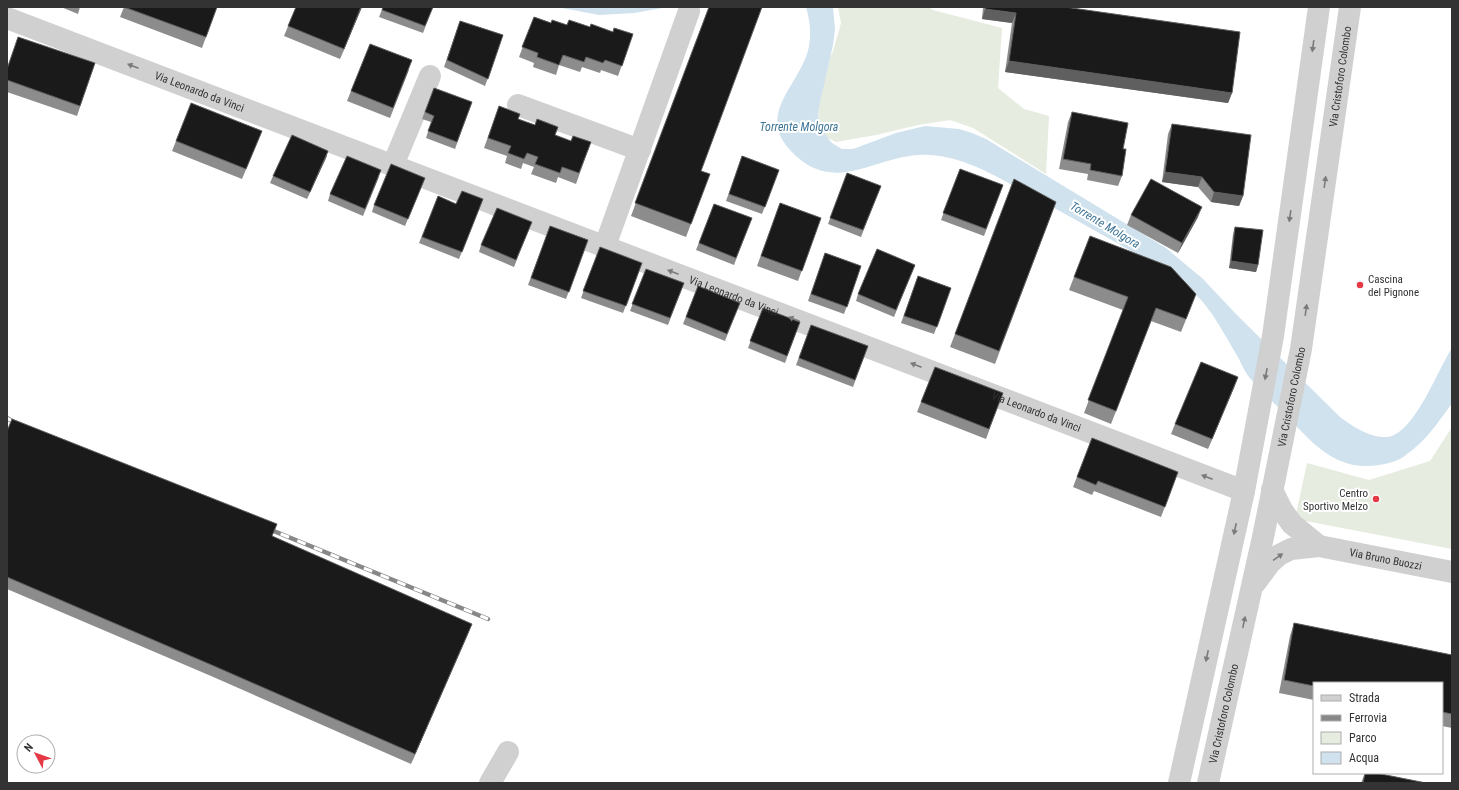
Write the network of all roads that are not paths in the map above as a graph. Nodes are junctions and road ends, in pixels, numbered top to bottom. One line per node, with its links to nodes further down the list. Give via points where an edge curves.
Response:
1 (1319, 7): 11 (street, one-way to 11, via 1273,336)
2 (1350, 7): 10 (street, Via Cristoforo Colombo, one-way to 2, via 1300,349)
3 (689, 11): 7 (street)
4 (7, 18): 8 (street, Via Leonardo da Vinci, one-way to 4)
5 (430, 76): 8 (street)
6 (518, 105): 7 (street)
7 (640, 150): 9 (street)
8 (393, 165): 9 (street, Via Leonardo da Vinci)
9 (605, 246): 11 (street, Via Leonardo da Vinci, one-way to 9)
10 (1272, 490): 12 (street, Via Bruno Buozzi, via 1286,516); 14 (street, Via Cristoforo Colombo)
11 (1244, 491): 17 (street, one-way to 17)
12 (1319, 546): 13 (street, Via Bruno Buozzi); 14 (street, Via Bruno Buozzi, one-way to 12, via 1279,555 1292,549)
13 (1452, 572)
14 (1252, 586): 18 (street, Via Cristoforo Colombo, one-way to 14)
15 (508, 752): 16 (street)
16 (490, 783)
17 (1179, 783)
18 (1208, 783)

